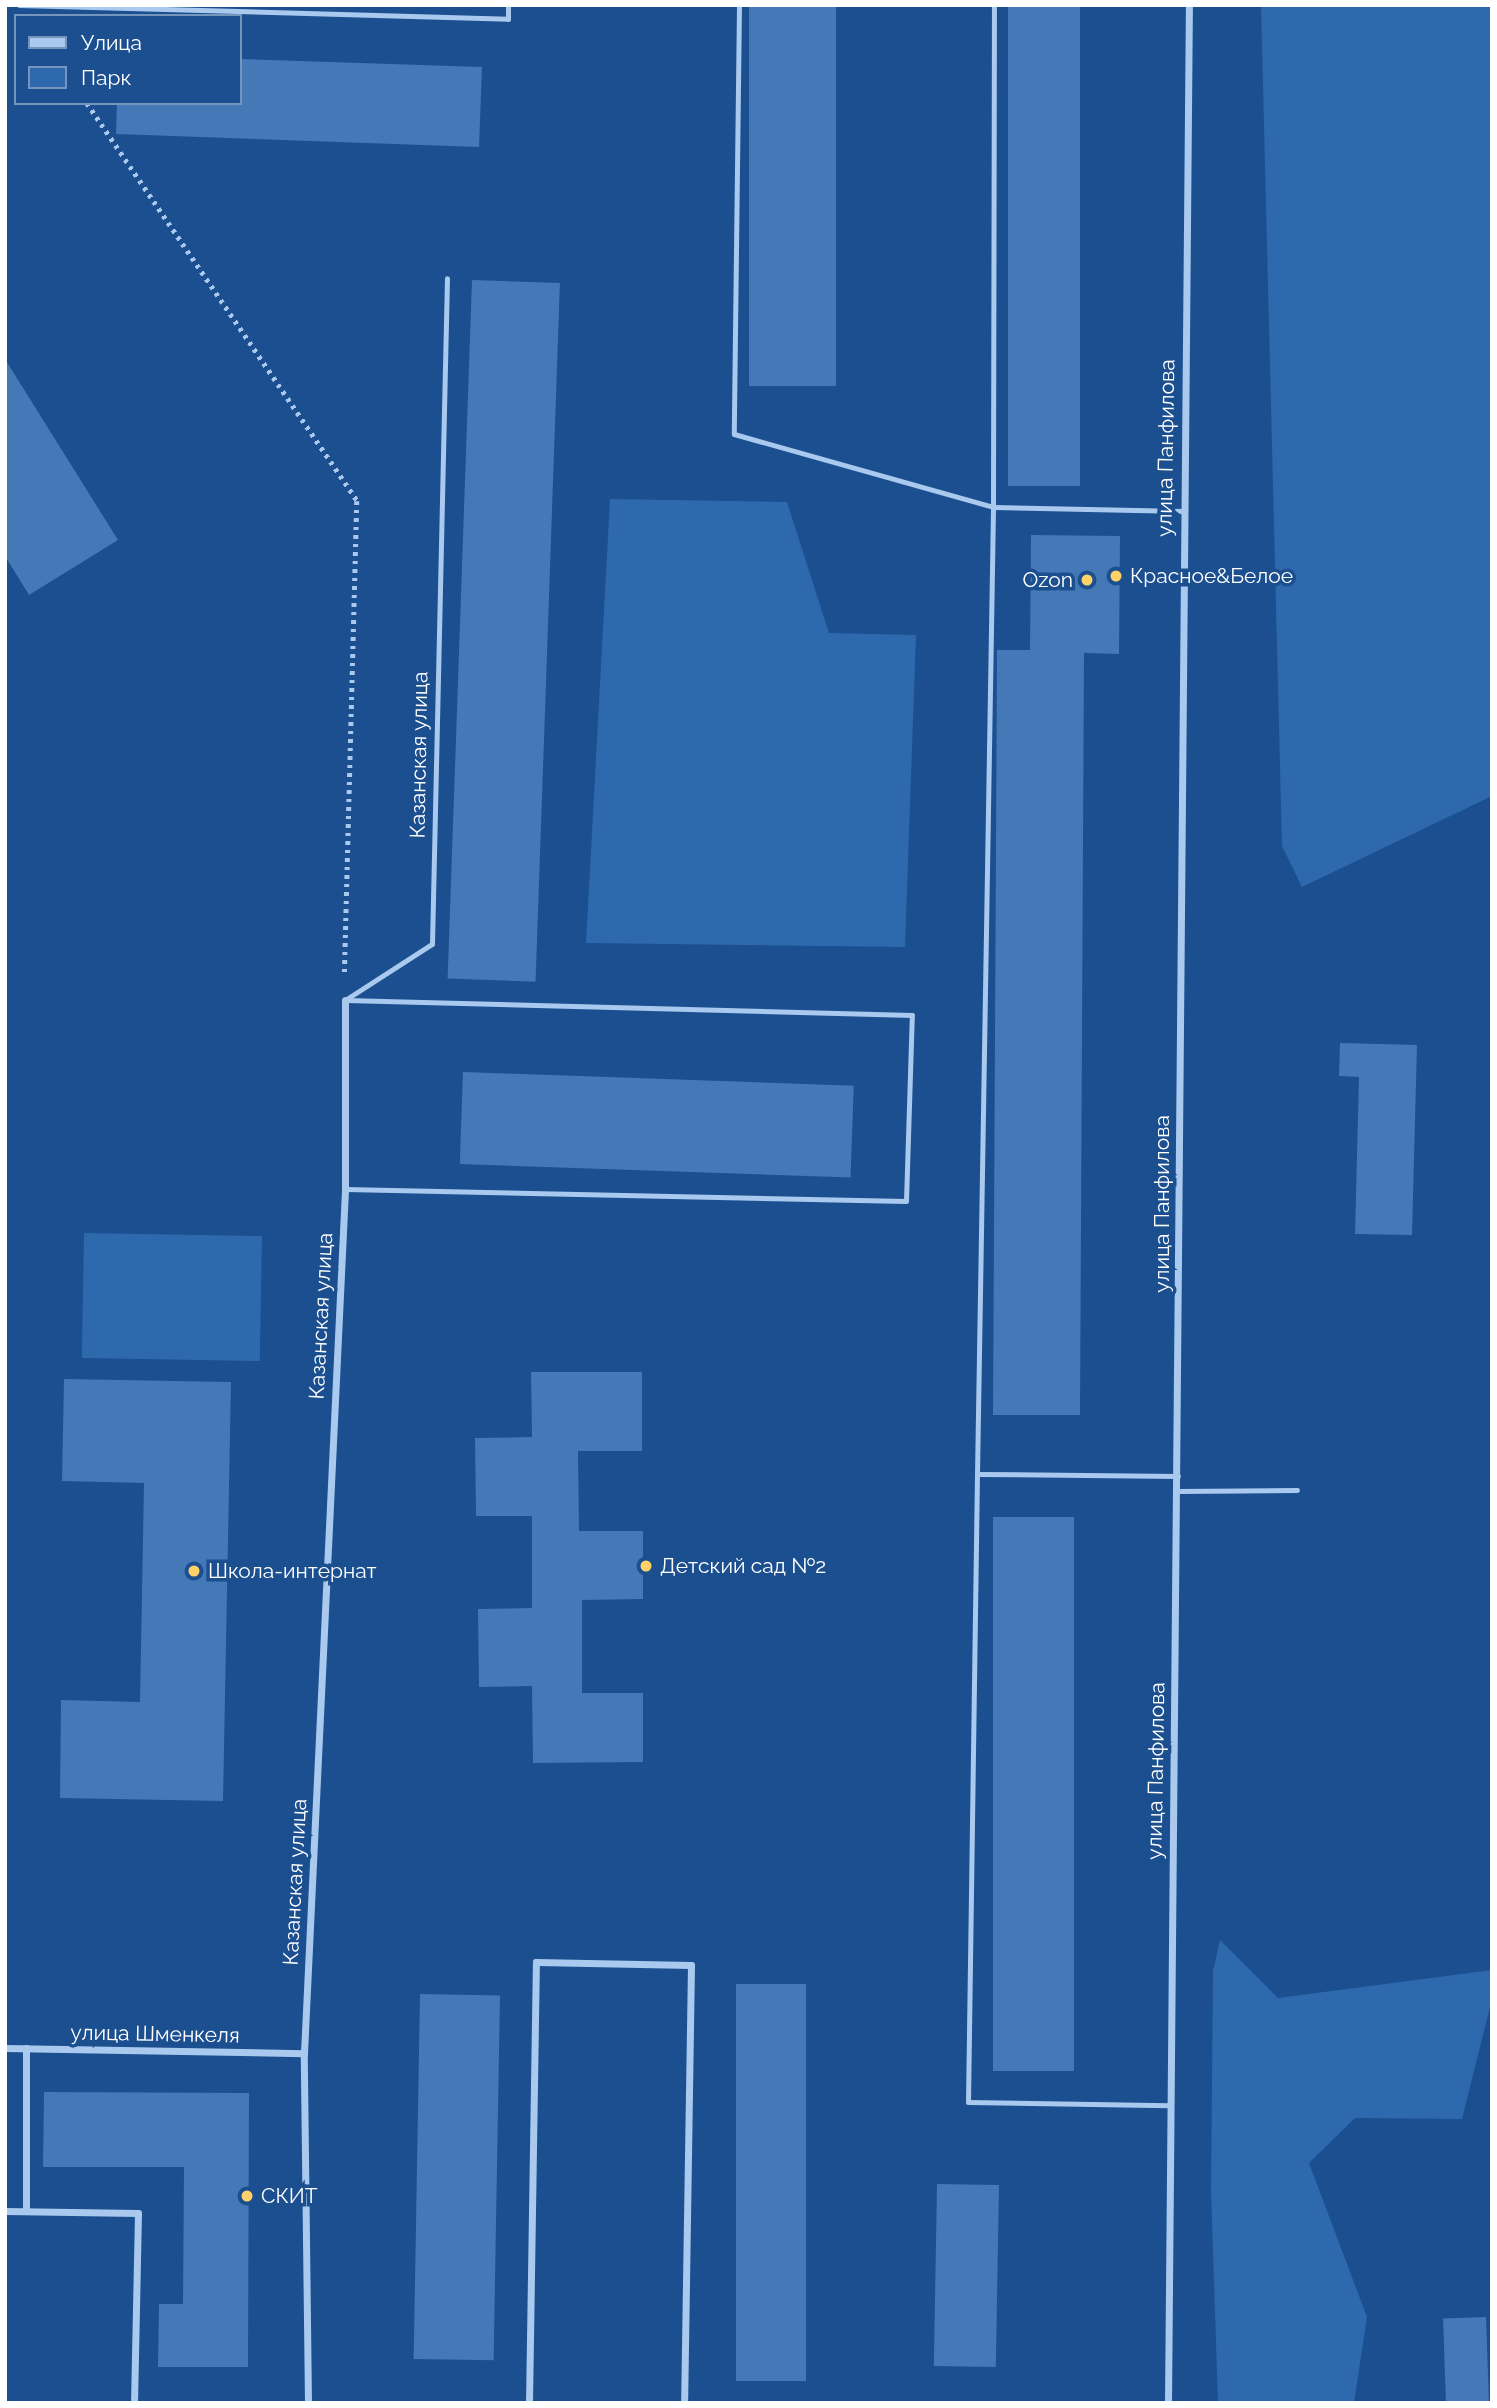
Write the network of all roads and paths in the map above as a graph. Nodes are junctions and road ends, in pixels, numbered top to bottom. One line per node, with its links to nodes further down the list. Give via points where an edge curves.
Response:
1 (19, 5): 2 (lane, via 508,19)
2 (508, 5)
3 (739, 5): 8 (lane, via 734,434)
4 (994, 5): 8 (lane)
5 (1189, 5): 9 (street, улица Панфилова)
6 (87, 105): 10 (path, via 357,501)
7 (447, 278): 10 (lane, Казанская улица, via 432,944)
8 (993, 507): 9 (lane); 12 (lane)
9 (1183, 511): 13 (street, улица Панфилова)
10 (345, 1000): 11 (street, Казанская улица); 11 (lane, via 912,1014 906,1201)
11 (345, 1189): 18 (street, Казанская улица)
12 (978, 1474): 13 (lane); 19 (lane, via 968,2102)
13 (1178, 1476): 15 (street, улица Панфилова)
14 (1297, 1490): 15 (lane)
15 (1178, 1491): 19 (street, улица Панфилова)
16 (5, 2048): 17 (street, улица Шменкеля)
17 (26, 2048): 18 (street, улица Шменкеля); 21 (street)
18 (304, 2053): 23 (street, Казанская улица)
19 (1169, 2105): 26 (street, улица Панфилова)
20 (5, 2211): 21 (street)
21 (26, 2211): 22 (street, via 138,2213)
22 (134, 2403)
23 (308, 2403)
24 (529, 2403): 25 (street, via 536,1962 691,1965)
25 (684, 2403)
26 (1168, 2403)

